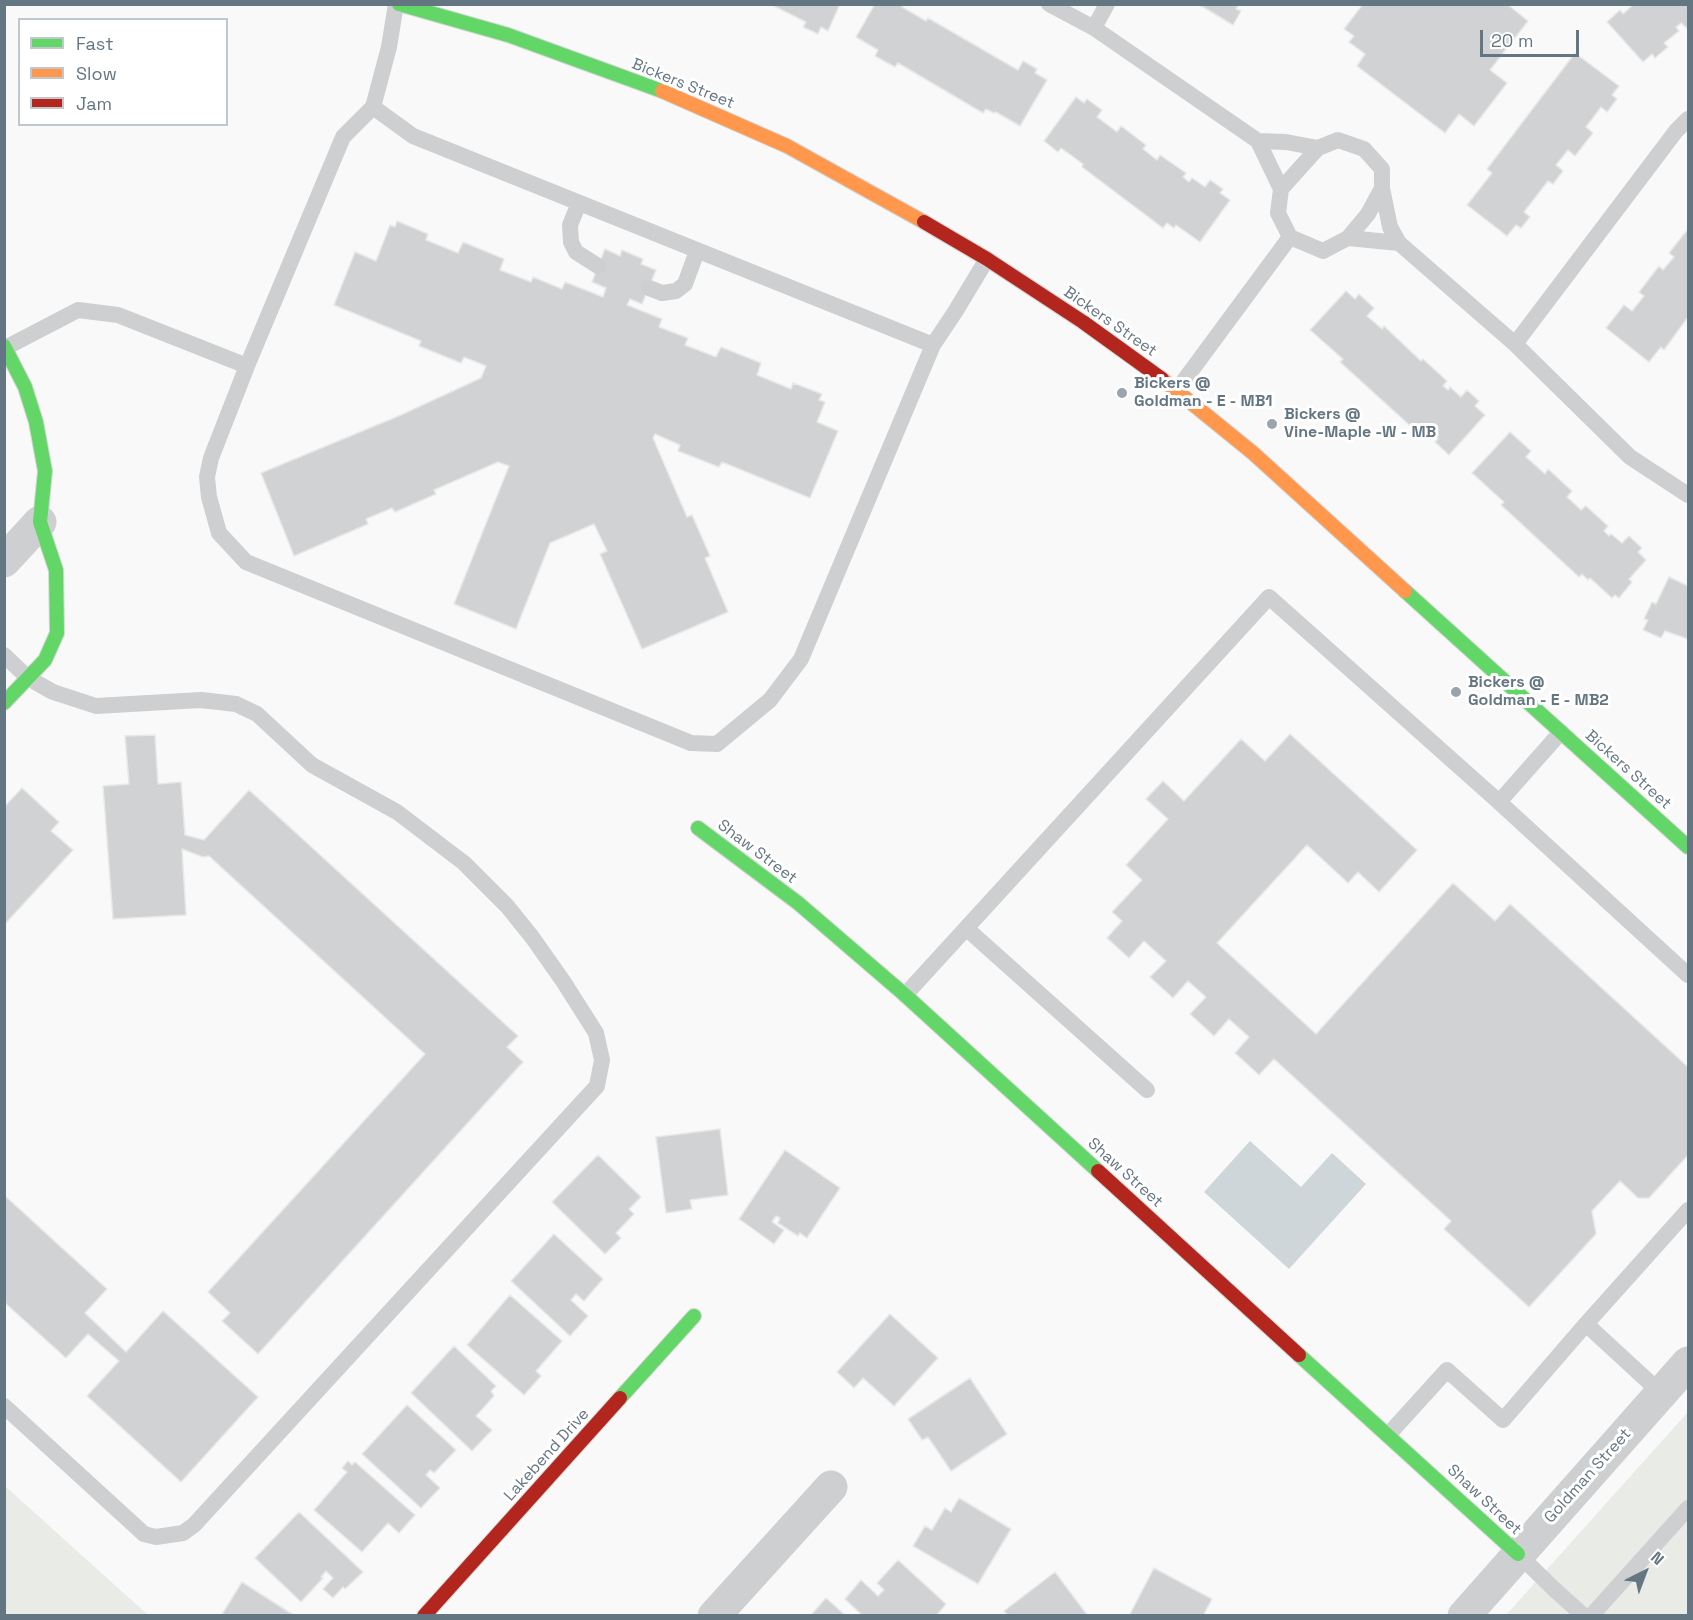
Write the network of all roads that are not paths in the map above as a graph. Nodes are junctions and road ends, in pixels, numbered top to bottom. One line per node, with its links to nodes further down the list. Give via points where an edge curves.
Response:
1 (398, 4): 5 (lane); 16 (street, Bickers Street, via 508,35 659,90 787,146)
2 (1049, 4): 4 (lane)
3 (1107, 4): 4 (lane)
4 (1094, 28): 7 (lane)
5 (374, 107): 11 (lane, via 413,136); 22 (lane, via 343,137)
6 (1689, 119): 19 (lane)
7 (1258, 141): 8 (lane); 10 (lane)
8 (1318, 148): 9 (lane, via 1338,140 1364,149 1382,169); 10 (lane)
9 (1382, 188): 13 (lane, via 1368,214); 14 (lane, via 1390,227)
10 (1281, 189): 12 (lane, via 1278,213)
11 (579, 203): 15 (lane); 17 (lane, via 570,225 571,242 576,252)
12 (1290, 237): 13 (lane, via 1323,251); 23 (lane)
13 (1347, 238): 14 (lane)
14 (1399, 243): 19 (lane)
15 (697, 251): 18 (lane, via 685,284 676,291); 20 (lane)
16 (987, 259): 20 (lane); 23 (street, Bickers Street)
17 (598, 266)
18 (649, 288)
19 (1515, 344): 24 (lane, via 1630,457)
20 (933, 345): 22 (lane, via 801,659 770,700 717,744 692,743 246,562 219,533 207,477)
21 (5, 347): 22 (lane, via 78,310 118,315); 25 (street, via 25,387 36,422 45,471)
22 (247, 366)
23 (1177, 390): 30 (street, Bickers Street, via 1253,453)
24 (1689, 495)
25 (40, 522): 26 (street); 28 (street, via 56,570 57,633 45,660)
26 (4, 561)
27 (4, 656): 28 (lane)
28 (27, 678): 29 (street); 43 (lane, via 53,692 96,706 201,700 236,704 257,714 312,765 397,812 464,863 507,906 551,963 596,1033 602,1060 597,1086 183,1533 156,1537 144,1534)
29 (4, 704)
30 (1561, 732): 31 (lane); 33 (street, Bickers Street)
31 (1499, 802): 34 (lane, via 1269,597); 35 (lane)
32 (698, 828): 36 (street, Shaw Street, via 798,903)
33 (1689, 847)
34 (967, 929): 36 (lane); 37 (lane)
35 (1689, 975)
36 (905, 994): 44 (street, Shaw Street)
37 (1146, 1090)
38 (1689, 1210): 40 (lane)
39 (694, 1316): 48 (street, Lakebend Drive)
40 (1586, 1324): 42 (lane); 44 (lane, via 1503,1420 1447,1370)
41 (1689, 1364): 42 (street, Goldman Street)
42 (1662, 1394): 47 (street, Goldman Street)
43 (4, 1406)
44 (1388, 1435): 47 (street, Shaw Street)
45 (831, 1487): 49 (street)
46 (1689, 1508): 52 (lane)
47 (1518, 1554): 50 (street, Goldman Street); 51 (lane)
48 (424, 1616)
49 (714, 1616)
50 (1464, 1616)
51 (1584, 1616)
52 (1591, 1616)

